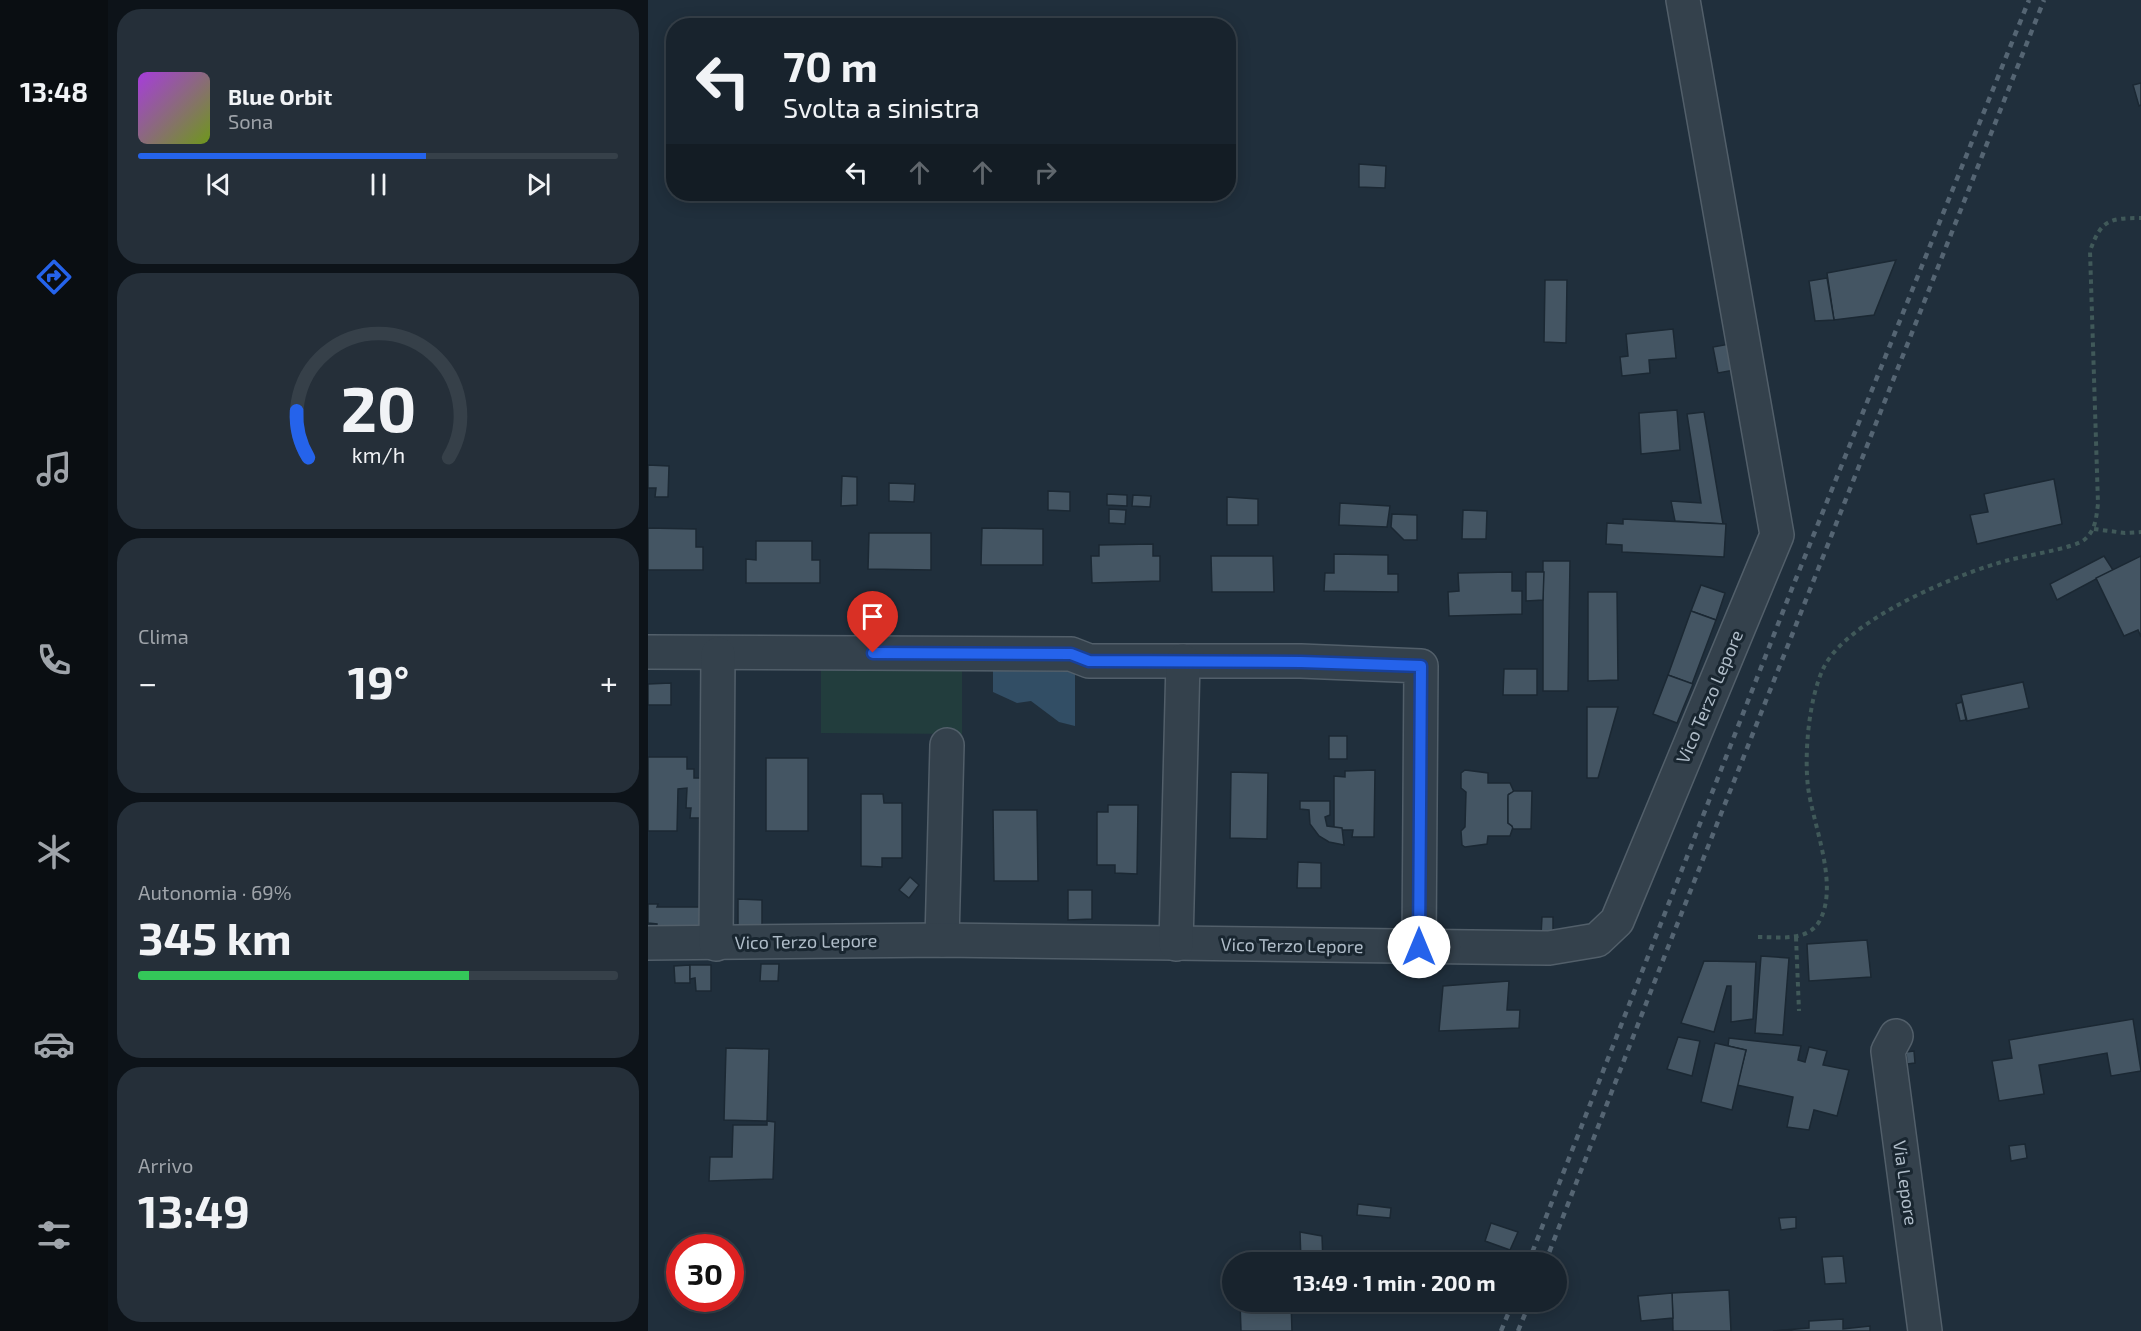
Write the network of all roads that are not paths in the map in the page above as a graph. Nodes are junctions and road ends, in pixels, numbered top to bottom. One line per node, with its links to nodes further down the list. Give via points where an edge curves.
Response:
1 (1683, 0): 10 (street, Vico Terzo Lepore, via 1777,535 1617,921 1597,940 1549,948)
2 (648, 652): 3 (street)
3 (718, 654): 4 (street, via 1071,654 1089,661); 8 (street)
4 (1184, 661): 9 (street); 10 (street, via 1421,666)
5 (947, 745): 6 (street)
6 (942, 940): 8 (street, Vico Terzo Lepore); 9 (street, Vico Terzo Lepore)
7 (648, 943): 8 (street, Vico Terzo Lepore)
8 (716, 944)
9 (1176, 944): 10 (street, Vico Terzo Lepore)
10 (1419, 947)
11 (1896, 1036): 12 (street, Via Lepore, via 1888,1051)
12 (1925, 1331)

